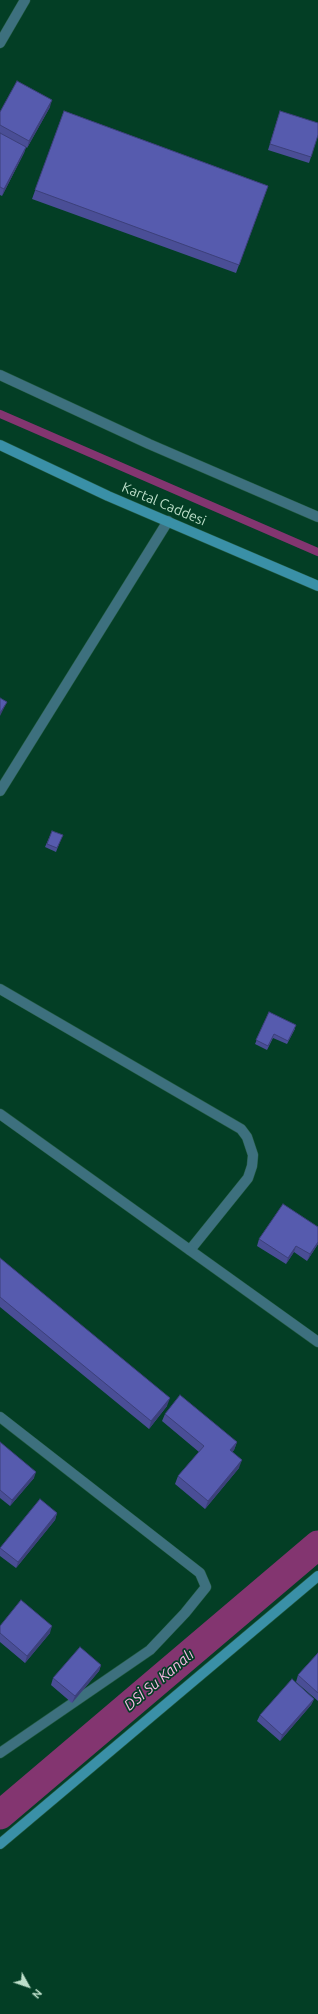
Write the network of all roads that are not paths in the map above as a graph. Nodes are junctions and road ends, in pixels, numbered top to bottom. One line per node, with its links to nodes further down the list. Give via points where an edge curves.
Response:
1 (25, 0): 2 (street)
2 (0, 43)
3 (0, 375): 5 (street, via 149,444)
4 (0, 445): 6 (street, Kartal Caddesi)
5 (318, 517)
6 (168, 521): 7 (street, Kartal Caddesi); 8 (street)
7 (318, 586)
8 (0, 791)
9 (0, 989): 11 (street, via 241,1129 247,1137 253,1155 248,1178)
10 (0, 1114): 11 (street)
11 (190, 1250): 12 (street)
12 (318, 1342)
13 (0, 1417): 15 (street, via 200,1573 206,1587 150,1650)
14 (318, 1576): 16 (street)
15 (0, 1753)
16 (0, 1844)

